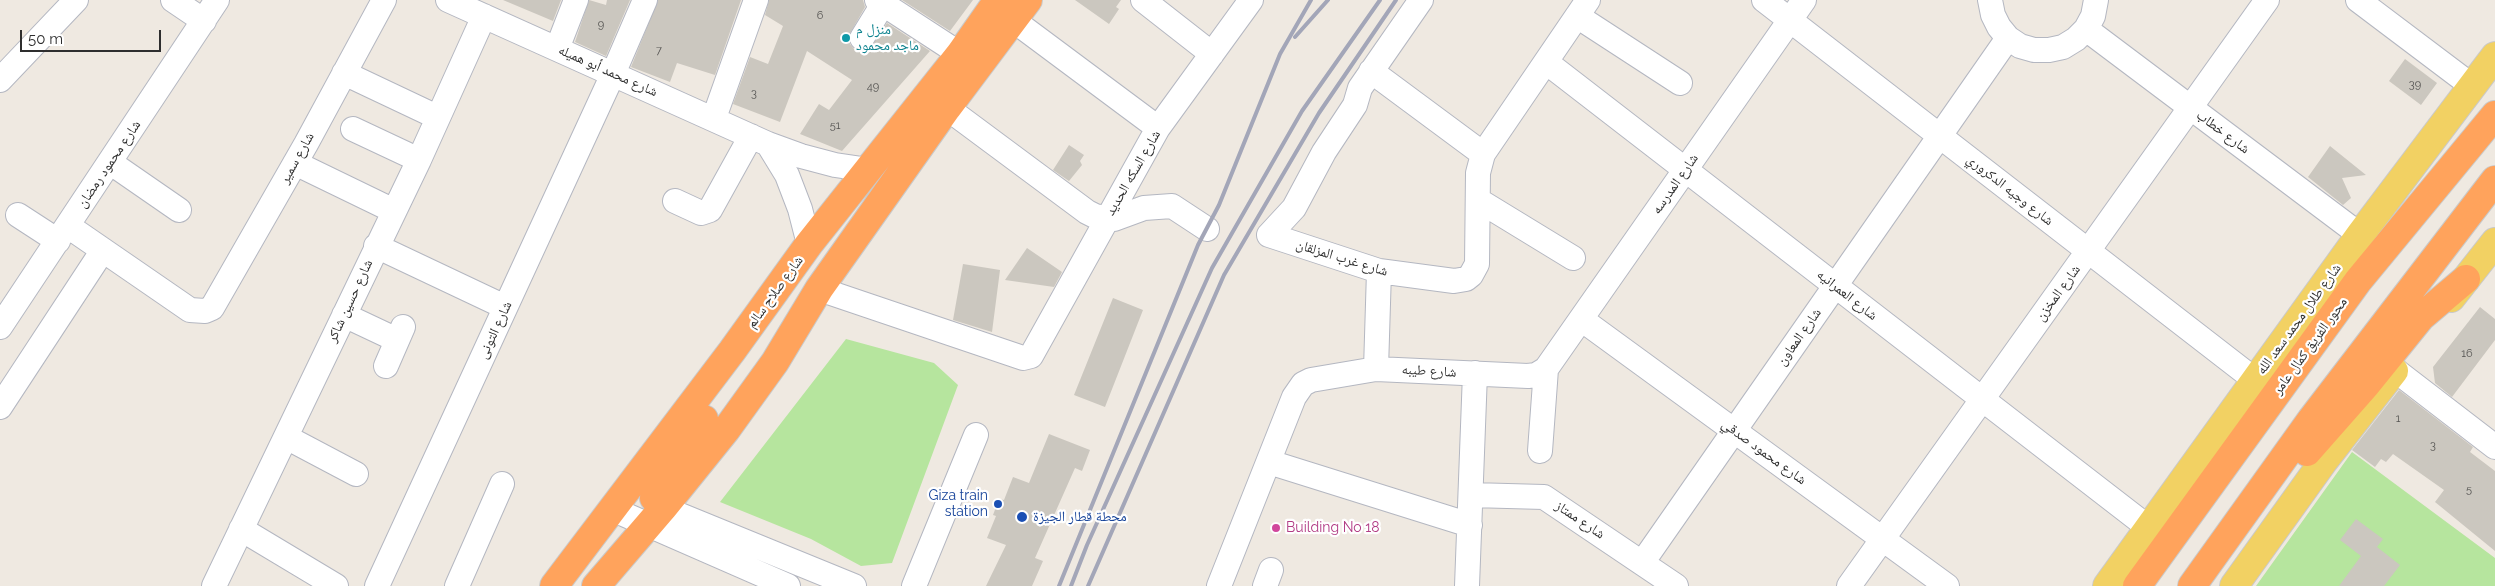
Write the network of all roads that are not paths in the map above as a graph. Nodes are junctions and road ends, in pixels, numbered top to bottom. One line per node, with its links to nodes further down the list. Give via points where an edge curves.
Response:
1 (76, 0): 34 (street)
2 (173, 0): 23 (street)
3 (217, 0): 23 (street, شارع محمود رمضان)
4 (384, 0): 32 (street, شارع سمير)
5 (448, 0): 21 (street, شارع محمد أبو هميله)
6 (576, 0): 27 (street)
7 (644, 0): 33 (street, شارع التونى)
8 (756, 0): 42 (street)
9 (1143, 0): 29 (street)
10 (1251, 0): 29 (street, شارع السكه الحديد)
11 (1421, 0): 35 (street)
12 (1764, 0): 22 (street, شارع وجيه الدكروري)
13 (1804, 0): 22 (street, شارع المدرسه)
14 (1990, 0): 26 (street, via 1993,16)
15 (2096, 0): 24 (street)
16 (2267, 0): 38 (street, شارع المخزن)
17 (2358, 0): 37 (street)
18 (880, 2): 25 (street); 28 (street)
19 (1013, 7): 28 (highway, شارع صلاح سالم); 39 (highway); 43 (street)
20 (1583, 8): 31 (street); 36 (street)
21 (484, 16): 27 (street, شارع محمد أبو هميله); 41 (street, شارع حسين شاكر)
22 (1790, 20): 45 (street, شارع وجيه الدكروري); 51 (street, شارع المدرسه)
23 (204, 21): 49 (street, شارع محمود رمضان)
24 (2086, 29): 26 (street, via 2063,47 2049,50 2027,48); 38 (street, شارع خطاب)
25 (862, 38)
26 (2008, 38): 45 (street, شارع المعاون)
27 (558, 49): 33 (street, شارع محمد أبو هميله)
28 (960, 54): 52 (highway, شارع صلاح سالم)
29 (1212, 54): 43 (street, شارع السكه الحديد)
30 (2495, 56): 37 (main road, شارع طلال محمد سعد الله)
31 (1546, 62): 47 (street); 51 (street, شارع العمرانيه)
32 (344, 72): 41 (street); 50 (street, شارع سمير)
33 (613, 74): 42 (street, شارع محمد أبو هميله); 73 (street, شارع التونى)
34 (0, 80)
35 (1366, 80): 47 (street); 69 (street, شارع غرب المزلقان, via 1355,105 1324,152 1294,208 1269,235)
36 (1680, 83)
37 (2472, 86): 62 (main road, شارع طلال محمد سعد الله)
38 (2190, 107): 62 (street, شارع خطاب); 67 (street, شارع المخزن)
39 (947, 108): 59 (street, via 1087,212); 72 (highway)
40 (2495, 115): 118 (highway, محور الفريق كمال عامر, via 2358,280)
41 (437, 117): 48 (street, شارع حسين شاكر)
42 (714, 118): 46 (street, شارع محمد أبو هميله)
43 (1158, 128): 59 (street, شارع السكه الحديد)
44 (353, 129): 48 (street)
45 (1940, 136): 67 (street, شارع وجيه الدكروري); 71 (street, شارع المعاون)
46 (759, 140): 52 (street, شارع محمد أبو هميله, via 826,163); 55 (street, via 710,210 702,213); 64 (street, via 787,175)
47 (1483, 154): 54 (street, شارع غرب المزلقان, via 1478,174)
48 (418, 160): 57 (street, شارع حسين شاكر)
49 (111, 162): 56 (street); 61 (street, شارع محمود رمضان)
50 (295, 162): 57 (street); 66 (street, شارع سمير, via 216,301 205,311 190,310)
51 (1685, 169): 71 (street, شارع العمرانيه); 75 (street, شارع المدرسه)
52 (870, 170): 64 (highway, شارع صلاح سالم)
53 (2495, 180): 100 (highway)
54 (1478, 200): 68 (street); 69 (street, شارع غرب المزلقان, via 1477,264 1466,279 1454,281)
55 (675, 201)
56 (179, 210)
57 (394, 211): 65 (street, شارع حسين شاكر)
58 (18, 215): 61 (street)
59 (1106, 218): 60 (street, via 1121,217 1144,208 1172,206); 72 (street, شارع السكه الحديد, via 1031,356 1023,358)
60 (1207, 229)
61 (63, 234): 66 (street); 76 (street, شارع محمود رمضان)
62 (2360, 235): 83 (main road, شارع طلال محمد سعد الله)
63 (2495, 242): 70 (main road)
64 (809, 244): 77 (highway, شارع صلاح سالم)
65 (376, 246): 73 (street); 74 (street, شارع حسين شاكر)
66 (103, 250): 85 (street)
67 (2088, 251): 83 (street, شارع وجيه الدكروري); 84 (street, شارع المخزن)
68 (1573, 258)
69 (1380, 271): 80 (street)
70 (2466, 279): 81 (main road); 100 (highway, via 2421,317 2340,416)
71 (1835, 285): 84 (street, شارع العمرانيه); 86 (street, شارع المعاون)
72 (819, 289): 96 (highway, via 775,362 726,430)
73 (505, 307): 105 (street, شارع التونى)
74 (344, 315): 78 (street, via 401,333); 88 (street, شارع حسين شاكر)
75 (1581, 318): 79 (street, شارع المدرسه); 86 (street, شارع محمود صدقي)
76 (0, 327)
77 (732, 351): 95 (highway, شارع صلاح سالم); 96 (highway, via 733,370 724,390 656,484)
78 (386, 366)
79 (1546, 368): 82 (street, شارع طيبه, via 1528,376); 90 (street)
80 (1376, 369): 82 (street, شارع طيبه); 91 (street, شارع طيبه, via 1304,384 1294,397)
81 (2395, 370): 89 (street); 120 (main road, via 2323,462)
82 (1475, 374): 94 (street)
83 (2255, 380): 98 (main road, شارع طلال محمد سعد الله)
84 (1982, 399): 98 (street, شارع العمرانيه); 101 (street, شارع المخزن)
85 (0, 407)
86 (1734, 430): 101 (street, شارع محمود صدقي); 102 (street, شارع المعاون)
87 (976, 435): 111 (street)
88 (286, 437): 92 (street); 99 (street, شارع حسين شاكر)
89 (2495, 447)
90 (1540, 451)
91 (1269, 462): 97 (street); 112 (street)
92 (356, 474)
93 (502, 484): 106 (street)
94 (1471, 495): 97 (street); 102 (street, شارع ممتاز, via 1544,497)
95 (612, 509): 96 (street); 107 (highway, شارع صلاح سالم)
96 (656, 517): 108 (highway); 109 (street); 110 (street)
97 (1470, 525): 113 (street)
98 (2149, 528): 117 (main road, شارع طلال محمد سعد الله)
99 (241, 529): 103 (street, شارع حسين شاكر); 104 (street)
100 (2230, 533): 119 (highway)
101 (1882, 539): 115 (street, شارع المخزن); 116 (street, شارع محمود صدقي)
102 (1642, 563): 114 (street, شارع ممتاز)
103 (214, 586)
104 (336, 586)
105 (377, 586)
106 (457, 586)
107 (554, 586)
108 (596, 586)
109 (788, 586)
110 (854, 586)
111 (914, 586)
112 (1219, 586)
113 (1468, 586)
114 (1676, 586)
115 (1848, 586)
116 (1947, 586)
117 (2107, 586)
118 (2137, 586)
119 (2192, 586)
120 (2234, 586)

